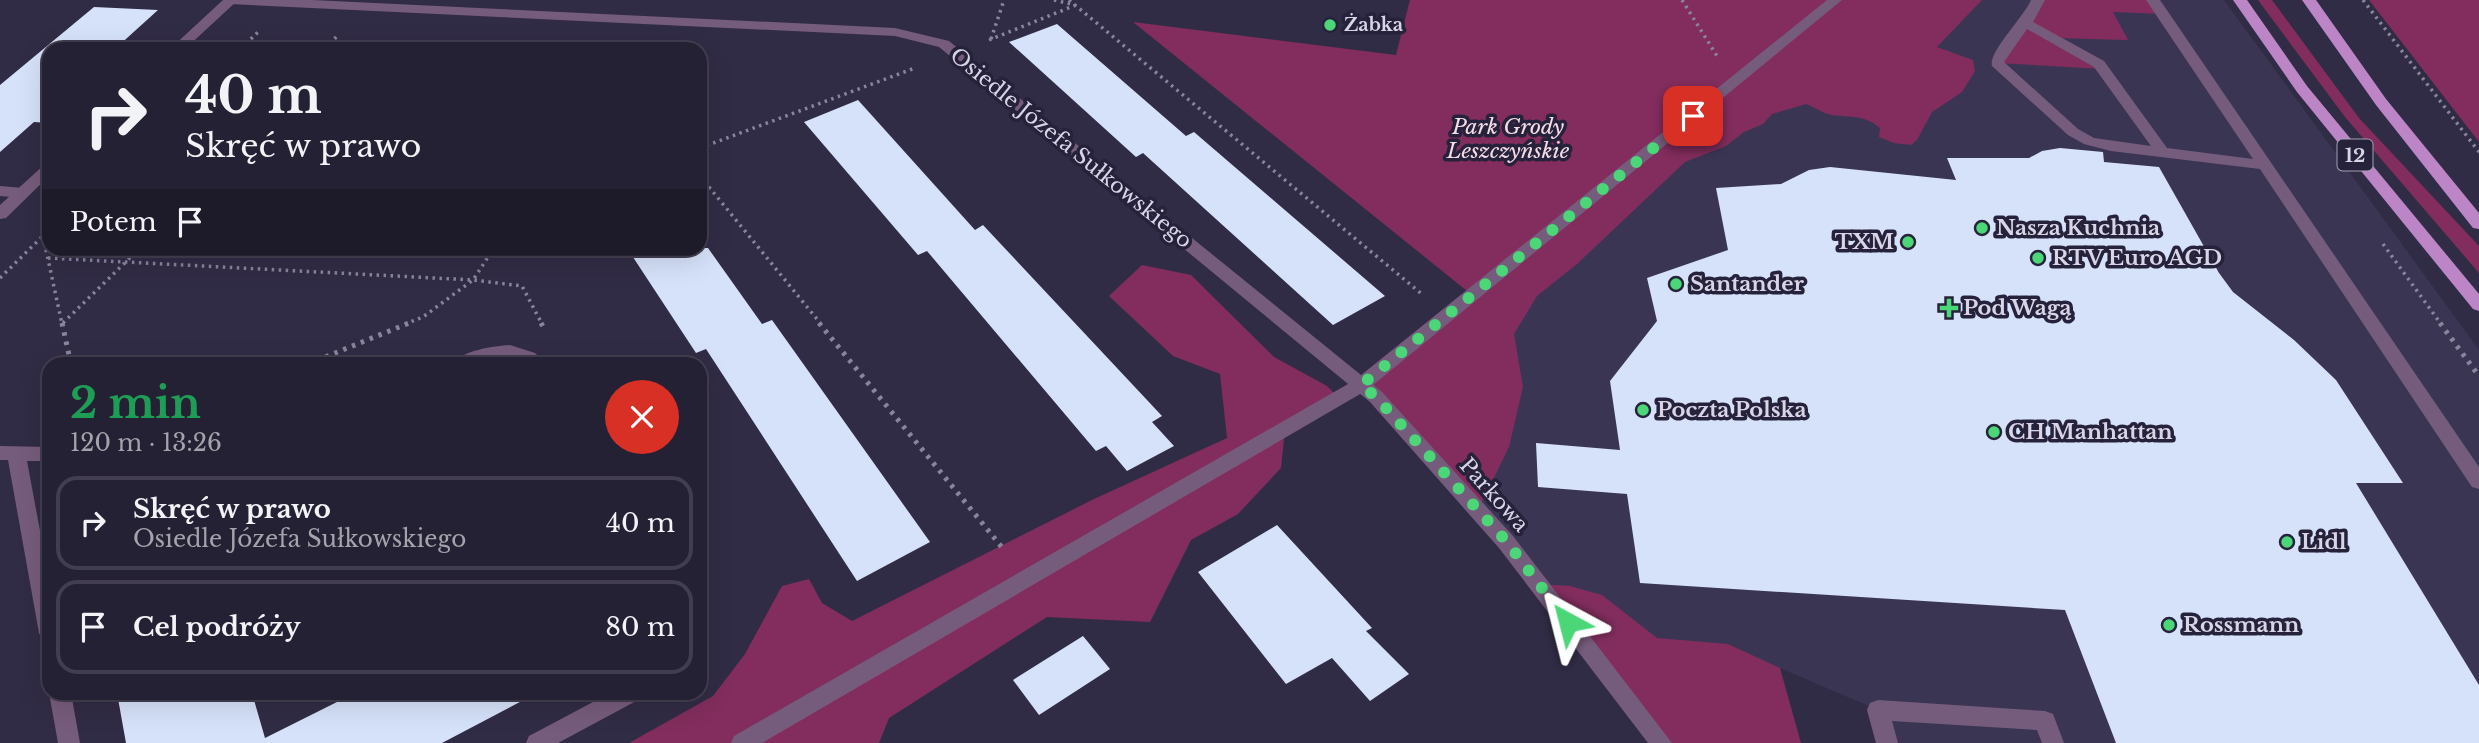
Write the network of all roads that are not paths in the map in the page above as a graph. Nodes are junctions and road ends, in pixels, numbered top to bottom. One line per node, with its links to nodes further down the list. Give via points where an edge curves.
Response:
1 (230, 0): 8 (street); 19 (street, Osiedle Józefa Sułkowskiego, via 895,32 944,44)
2 (1835, 0): 19 (street)
3 (2038, 0): 7 (street)
4 (2153, 0): 10 (street)
5 (2240, 0): 16 (main road, 12, via 2302,89)
6 (2309, 0): 15 (main road, 12, via 2381,102)
7 (2027, 24): 9 (street, via 2099,65); 9 (street, via 1998,55 2002,70 2080,137)
8 (185, 42)
9 (2163, 153): 10 (street)
10 (2262, 165): 22 (street)
11 (42, 174): 13 (street)
12 (0, 191): 13 (street)
13 (23, 192): 14 (street)
14 (0, 214)
15 (2479, 224)
16 (2479, 305)
17 (481, 357): 18 (street, via 495,352)
18 (518, 357)
19 (1361, 385): 28 (street); 29 (street, Parkowa, via 1507,542)
20 (8, 453): 21 (street); 23 (street)
21 (42, 454)
22 (2479, 482)
23 (42, 602)
24 (61, 700): 26 (street)
25 (617, 700): 27 (street)
26 (69, 743)
27 (537, 743)
28 (742, 743)
29 (1661, 743)
30 (1887, 743): 31 (street, via 1878,710 2045,720)
31 (2053, 743)

